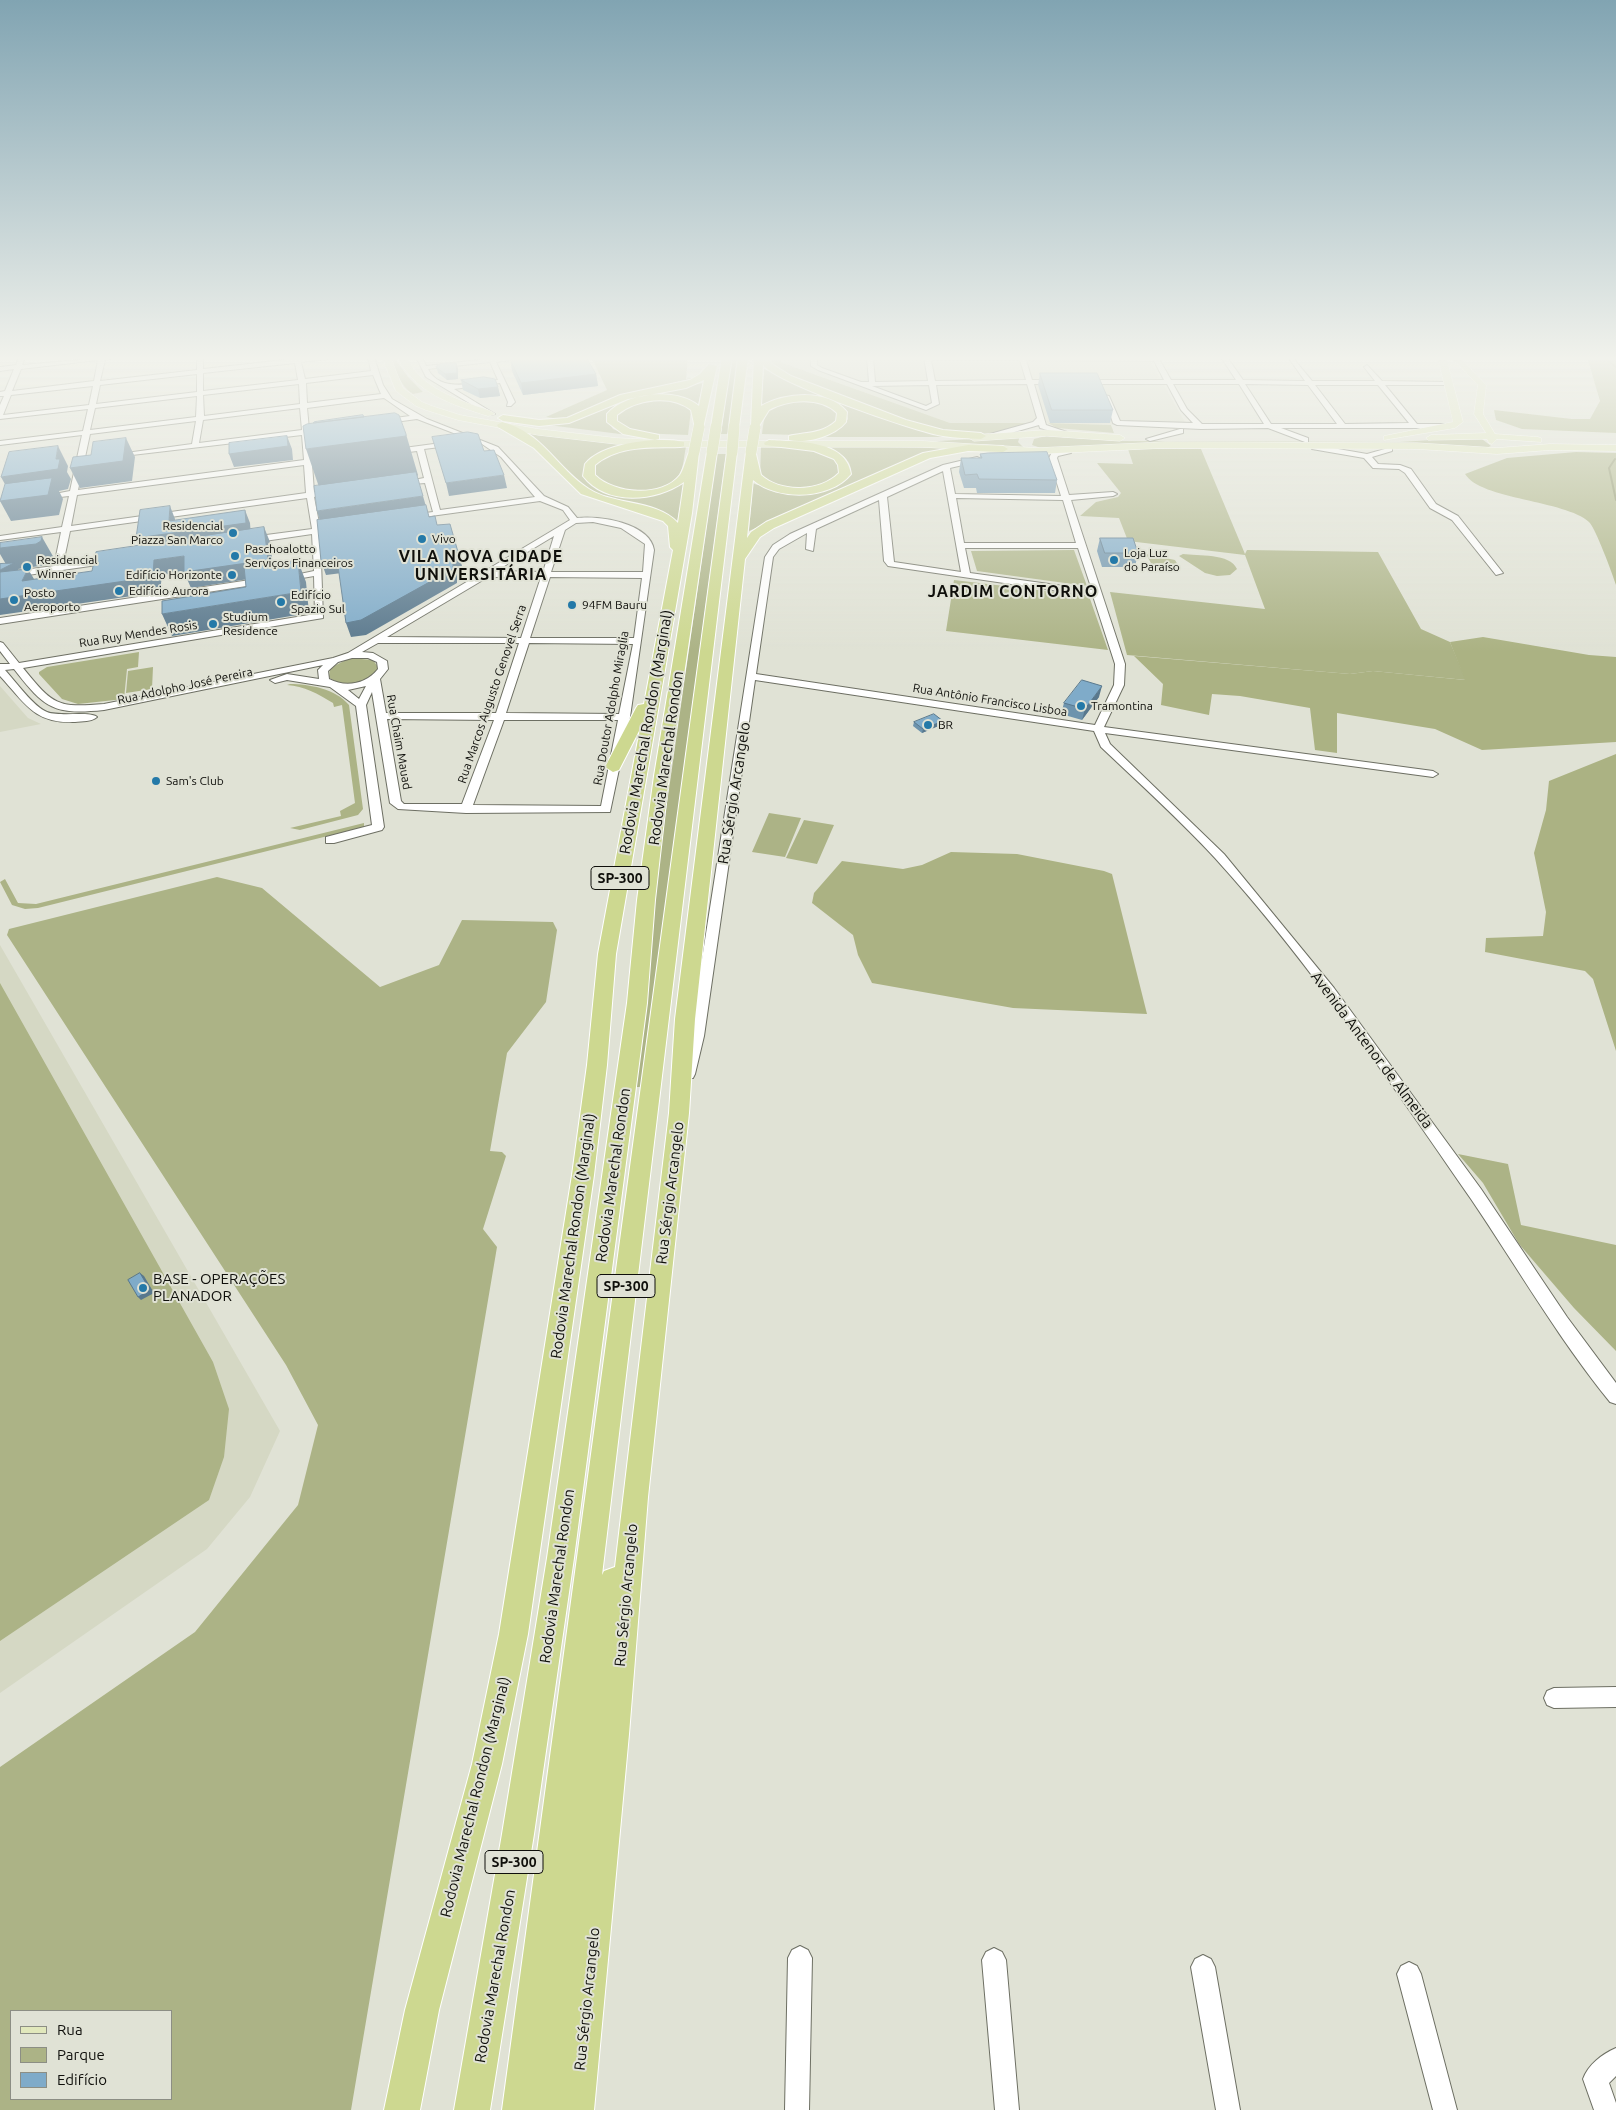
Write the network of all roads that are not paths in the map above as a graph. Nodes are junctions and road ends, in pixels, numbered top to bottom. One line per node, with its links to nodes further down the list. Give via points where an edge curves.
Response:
1 (80, 455): 22 (street)
2 (112, 455): 17 (street)
3 (307, 455): 25 (street)
4 (422, 455): 28 (street)
5 (504, 455): 37 (street)
6 (549, 455): 52 (highway, via 586,492 669,521 675,530)
7 (604, 455): 8 (highway, via 590,464 589,476 610,490 628,493 667,488 681,479)
8 (694, 455): 52 (highway, Rodovia Marechal Rondon (Marginal))
9 (711, 455): 101 (highway, Rodovia Marechal Rondon / SP-300, bridge, via 649,875 638,995 552,1614 506,1916)
10 (732, 455): 102 (highway, Rodovia Marechal Rondon / SP-300, bridge)
11 (751, 455): 12 (highway, via 758,479 771,487 801,491 824,488 845,474 846,467); 54 (highway)
12 (833, 455)
13 (928, 455): 54 (highway, via 770,524 747,545)
14 (1014, 455): 21 (street)
15 (1043, 455): 26 (street)
16 (1054, 455): 26 (street)
17 (108, 456)
18 (1367, 456): 57 (street, via 1376,466 1400,467 1408,471 1433,506 1455,518)
19 (89, 458): 22 (street)
20 (983, 458): 27 (street, Rua Sérgio Arcangelo)
21 (1023, 458)
22 (79, 460): 24 (street); 30 (street)
23 (327, 460): 25 (street)
24 (69, 461)
25 (308, 462): 30 (street); 33 (street)
26 (1055, 464): 38 (street)
27 (946, 468): 34 (street, Rua Sérgio Arcangelo); 35 (street)
28 (427, 480): 29 (street); 39 (street)
29 (398, 484)
30 (74, 493): 36 (street); 45 (street)
31 (329, 493): 33 (street)
32 (1113, 494): 38 (street)
33 (310, 495): 45 (street); 46 (street)
34 (883, 496): 43 (street, Rua Sérgio Arcangelo); 59 (street, via 888,561 891,564)
35 (951, 496): 38 (street); 50 (street)
36 (37, 498)
37 (541, 498): 39 (street); 41 (street, via 569,510)
38 (1065, 498): 49 (street)
39 (437, 513): 40 (street)
40 (400, 519)
41 (574, 521): 44 (street); 61 (street, Rua Doutor Adolpho Miraglia, via 599,520 644,536 650,550)
42 (334, 528): 46 (street)
43 (812, 528): 51 (street); 76 (street, Rua Sérgio Arcangelo, via 776,547 769,557)
44 (561, 529): 58 (street); 60 (street, Rua Marcos Augusto Genovel Serra)
45 (65, 530): 47 (street); 55 (street)
46 (316, 531): 48 (street); 56 (street)
47 (0, 538)
48 (239, 542)
49 (1082, 545): 50 (street); 63 (street)
50 (961, 546): 59 (street)
51 (810, 550)
52 (677, 556): 79 (highway, Rodovia Marechal Rondon (Marginal))
53 (125, 558): 55 (street)
54 (738, 564): 89 (highway, via 685,1019)
55 (58, 568): 62 (street)
56 (318, 573): 64 (street); 72 (street, Rua Ruy Mendes Rosis, via 320,616)
57 (1499, 573)
58 (484, 574): 60 (street); 65 (street)
59 (966, 574): 63 (street)
60 (547, 575): 61 (street); 66 (street, Rua Marcos Augusto Genovel Serra)
61 (645, 575): 67 (street, Rua Doutor Adolpho Miraglia)
62 (0, 576)
63 (1098, 594): 84 (street, via 1120,664 1118,685)
64 (0, 620)
65 (378, 640): 66 (street); 69 (street); 71 (street, via 390,645)
66 (525, 640): 67 (street); 82 (street, Rua Marcos Augusto Genovel Serra)
67 (638, 642): 83 (street, Rua Doutor Adolpho Miraglia)
68 (0, 645): 73 (street)
69 (351, 655): 70 (street, Rua Adolpho José Pereira); 71 (street, via 370,655)
70 (335, 660): 75 (street, Rua Adolpho José Pereira, via 76,710 50,702); 78 (street, via 323,670 324,680)
71 (382, 661): 77 (street, via 383,669)
72 (42, 663): 73 (street, Rua Ruy Mendes Rosis); 75 (street)
73 (19, 666): 74 (street, Rua Ruy Mendes Rosis); 75 (street)
74 (0, 669): 78 (street, Rua Adolpho José Pereira, via 38,712 46,717 73,719 113,714 287,678)
75 (25, 676)
76 (751, 676): 84 (street, Rua Antônio Francisco Lisboa); 89 (street, Rua Sérgio Arcangelo, via 697,1036)
77 (375, 678): 78 (street, Rua Adolpho José Pereira, via 358,685); 80 (street); 81 (street, Rua Chaim Mauad)
78 (333, 685): 80 (street)
79 (652, 691): 85 (highway); 100 (highway, Rodovia Marechal Rondon (Marginal) / SP-300, via 607,954 603,1014 574,1242 514,1630 498,1716 428,1989)
80 (361, 705): 88 (street, via 378,828)
81 (382, 716): 82 (street); 87 (street, Rua Chaim Mauad, via 396,803 402,807)
82 (500, 717): 83 (street); 87 (street, Rua Marcos Augusto Genovel Serra)
83 (625, 717): 85 (street, Rua Doutor Adolpho Miraglia)
84 (1098, 729): 86 (street, Rua Antônio Francisco Lisboa); 90 (street, Avenida Antenor de Almeida, via 1101,748 1186,822 1235,873 1351,1018)
85 (613, 766): 87 (street, Rua Doutor Adolpho Miraglia, via 606,810)
86 (1433, 774)
87 (466, 809)
88 (330, 840)
89 (679, 1113): 92 (highway, Rua Sérgio Arcangelo)
90 (1608, 1380): 91 (street, Avenida Antenor de Almeida)
91 (1616, 1396)
92 (635, 1497): 103 (highway, via 614,1580); 104 (highway, Rua Sérgio Arcangelo)
93 (1616, 1697): 94 (street)
94 (1554, 1698)
95 (800, 1958): 105 (street)
96 (994, 1960): 106 (street)
97 (1203, 1967): 107 (street)
98 (1409, 1974): 108 (street)
99 (1616, 2060): 109 (street, via 1595,2079)
100 (402, 2110)
101 (472, 2110)
102 (520, 2110)
103 (552, 2110)
104 (576, 2110)
105 (797, 2110)
106 (1007, 2110)
107 (1228, 2110)
108 (1445, 2110)
109 (1606, 2110)

